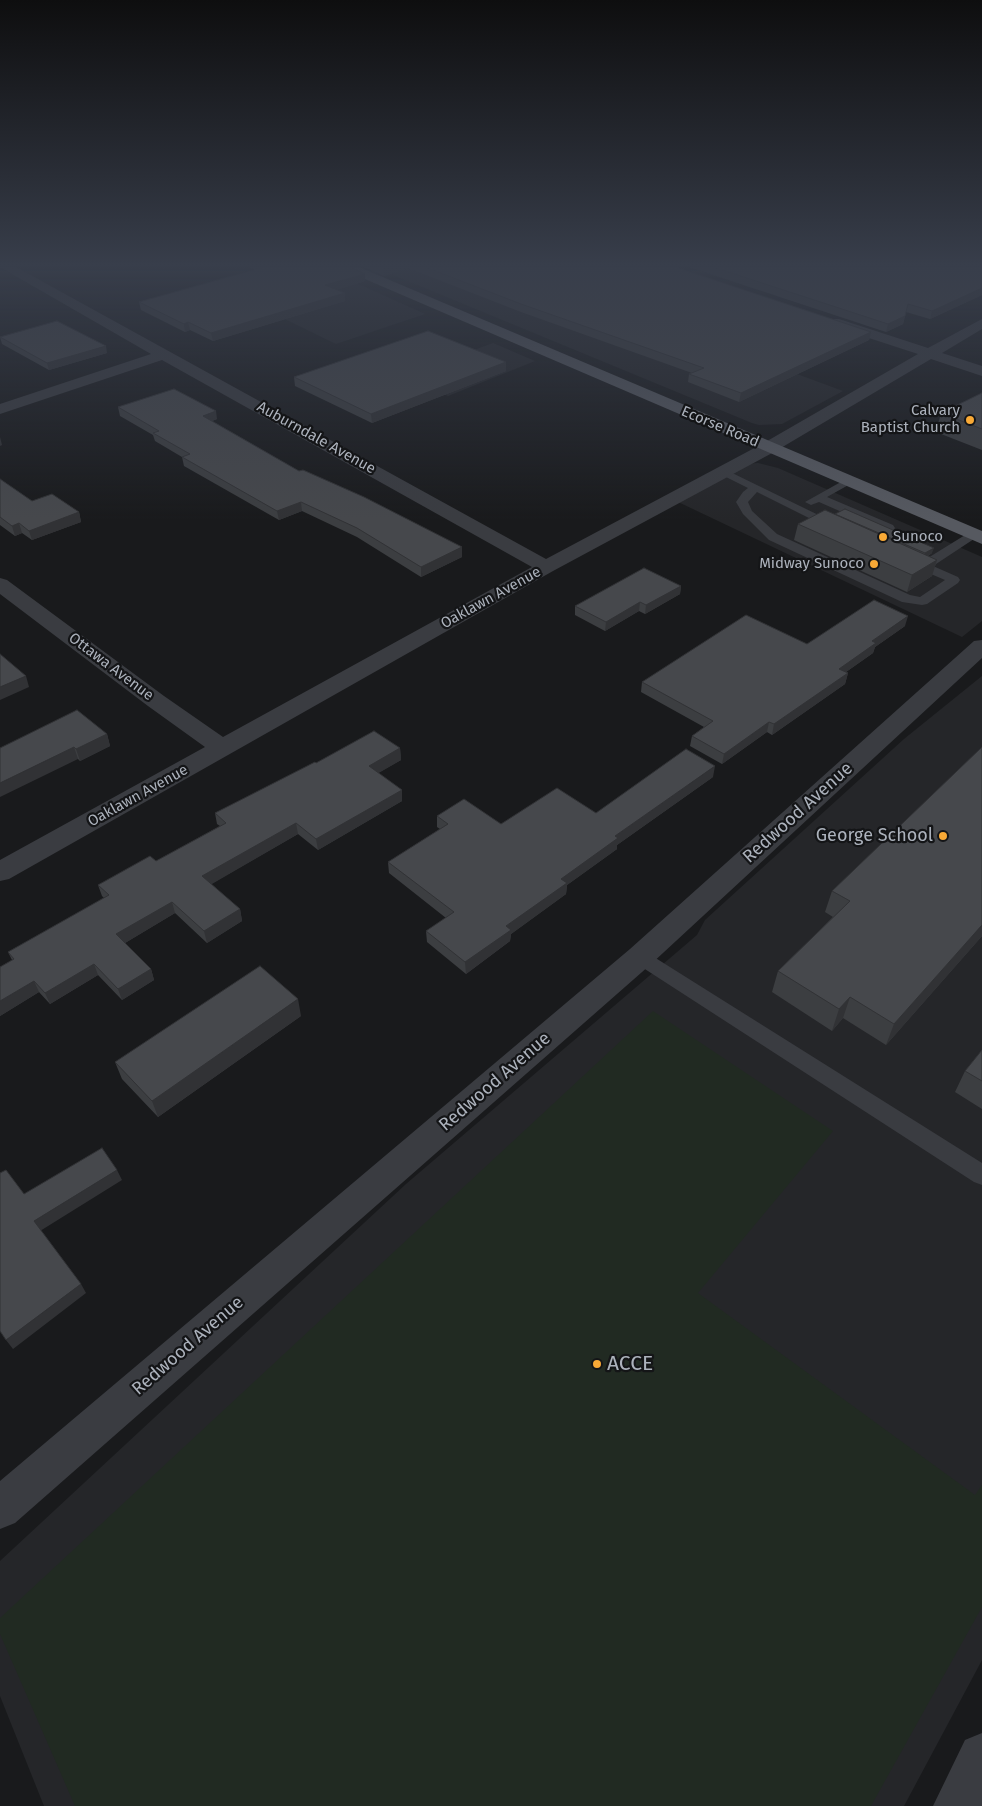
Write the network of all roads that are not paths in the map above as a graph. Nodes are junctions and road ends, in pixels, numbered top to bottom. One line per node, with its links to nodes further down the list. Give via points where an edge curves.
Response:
1 (160, 351): 5 (street, Auburndale Avenue)
2 (544, 351): 9 (main road, Ecorse Road)
3 (921, 351): 6 (street)
4 (934, 351): 6 (street, Oaklawn Avenue)
5 (165, 354): 8 (street); 22 (street, Auburndale Avenue)
6 (929, 354): 7 (street); 9 (street, Oaklawn Avenue)
7 (982, 371)
8 (0, 409)
9 (768, 448): 10 (street, Oaklawn Avenue); 11 (main road, Ecorse Road)
10 (724, 472): 12 (lane); 22 (street, Oaklawn Avenue)
11 (848, 482): 13 (lane); 17 (main road, Ecorse Road)
12 (756, 488): 14 (lane); 21 (lane, via 742,502 747,512 773,537 907,599 943,575)
13 (818, 498): 14 (lane); 16 (lane)
14 (799, 509): 15 (lane)
15 (845, 531)
16 (900, 533)
17 (978, 537): 19 (lane)
18 (928, 545): 19 (lane)
19 (946, 553): 21 (lane)
20 (907, 558): 21 (lane)
21 (924, 566)
22 (546, 567): 25 (street, Oaklawn Avenue)
23 (0, 584): 25 (street, Ottawa Avenue)
24 (982, 646): 27 (street, Redwood Avenue)
25 (223, 748): 26 (street, Oaklawn Avenue)
26 (0, 872)
27 (640, 957): 28 (lane); 29 (street, Redwood Avenue)
28 (982, 1175)
29 (0, 1508)
30 (982, 1757): 31 (street)
31 (957, 1806)

